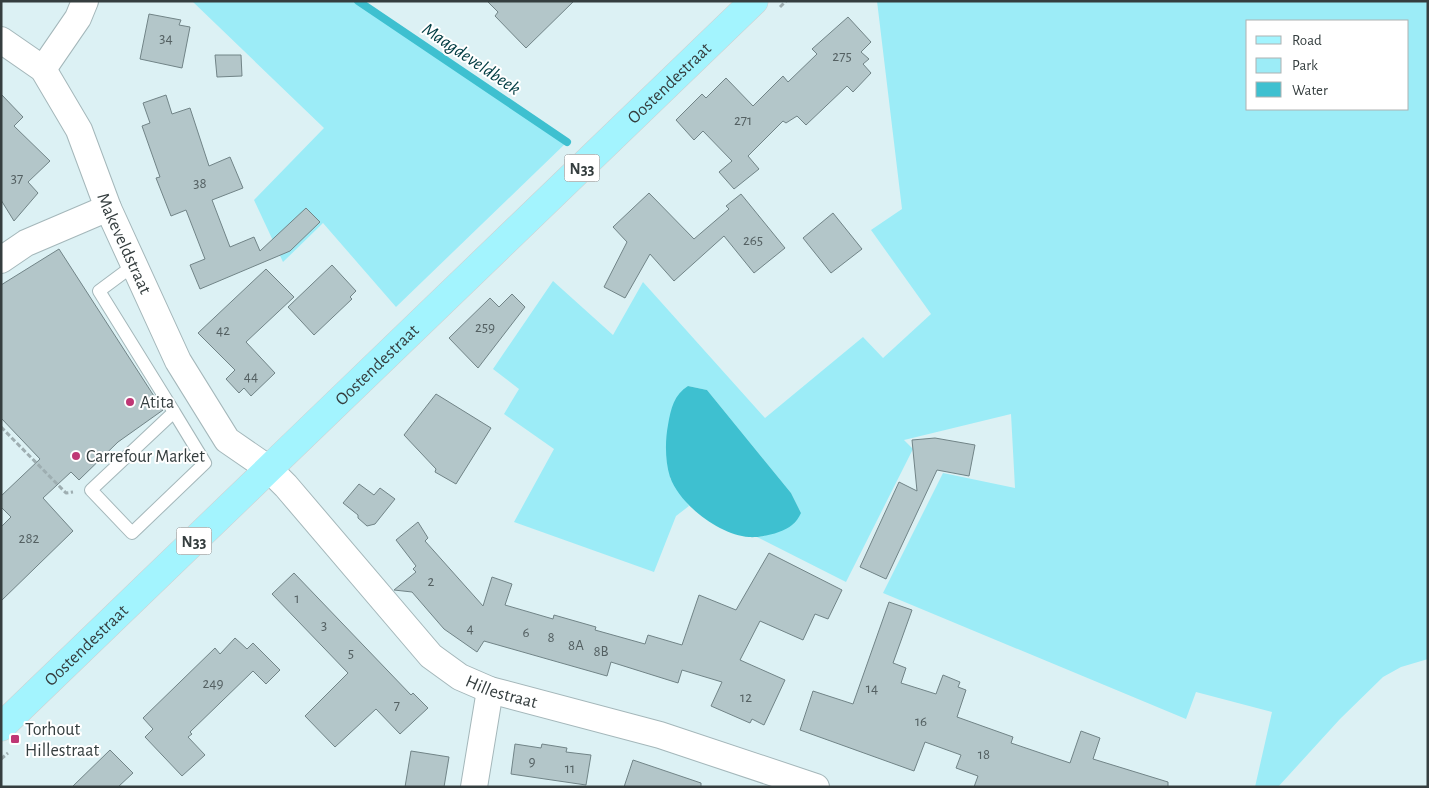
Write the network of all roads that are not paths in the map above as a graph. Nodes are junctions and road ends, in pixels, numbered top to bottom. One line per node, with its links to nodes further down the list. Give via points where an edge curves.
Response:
1 (85, 1): 4 (street, via 78,18)
2 (754, 1): 9 (main road, Oostendestraat / N33)
3 (1, 40): 4 (street)
4 (43, 69): 5 (street, Makeveldstraat, via 79,130)
5 (108, 208): 6 (street, via 26,243); 7 (street, Makeveldstraat)
6 (1, 260)
7 (134, 266): 8 (lane, via 99,291); 9 (street, Makeveldstraat, via 178,361 227,440)
8 (174, 412): 8 (lane, via 91,490 132,533 204,463)
9 (269, 469): 10 (street, Hillestraat, via 431,656 460,677); 11 (main road, Oostendestraat / N33)
10 (490, 690): 12 (street); 13 (street, Hillestraat, via 660,735)
11 (1, 727)
12 (474, 787)
13 (816, 787)

